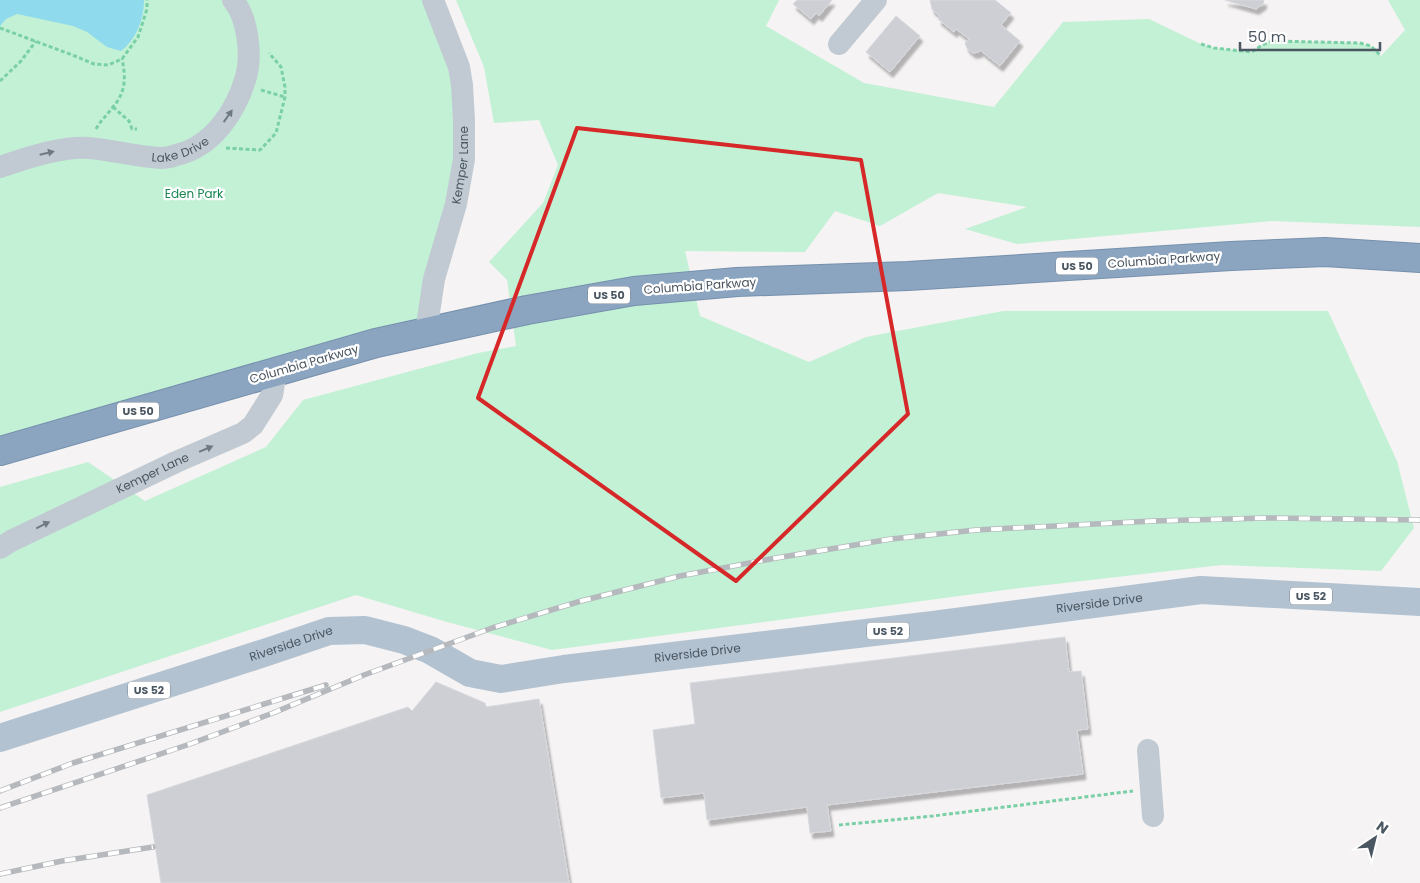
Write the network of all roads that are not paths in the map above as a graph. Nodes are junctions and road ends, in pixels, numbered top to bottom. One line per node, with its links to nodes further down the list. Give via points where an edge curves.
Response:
1 (233, 0): 5 (street, Lake Drive, one-way to 1, via 51,152 88,148 164,158 187,153 207,140 232,111 249,67 248,40)
2 (433, 0): 7 (street, Kemper Lane, via 459,67 464,159 456,204 434,278)
3 (876, 0): 4 (street)
4 (839, 44)
5 (0, 167)
6 (1420, 258): 7 (highway, Columbia Parkway / US 50, via 1325,252 908,276 734,282 634,291)
7 (426, 332): 8 (highway, Columbia Parkway / US 50)
8 (276, 372): 9 (highway, Columbia Parkway / US 50); 10 (street, Kemper Lane, one-way to 8, via 243,433 253,425 272,394)
9 (0, 451)
10 (0, 548)
11 (1420, 602): 12 (main road, Riverside Drive / US 52, via 1201,590 501,679 470,673 430,650 404,640 365,630 329,631)
12 (0, 738)
13 (1148, 750): 14 (street)
14 (1153, 816)

